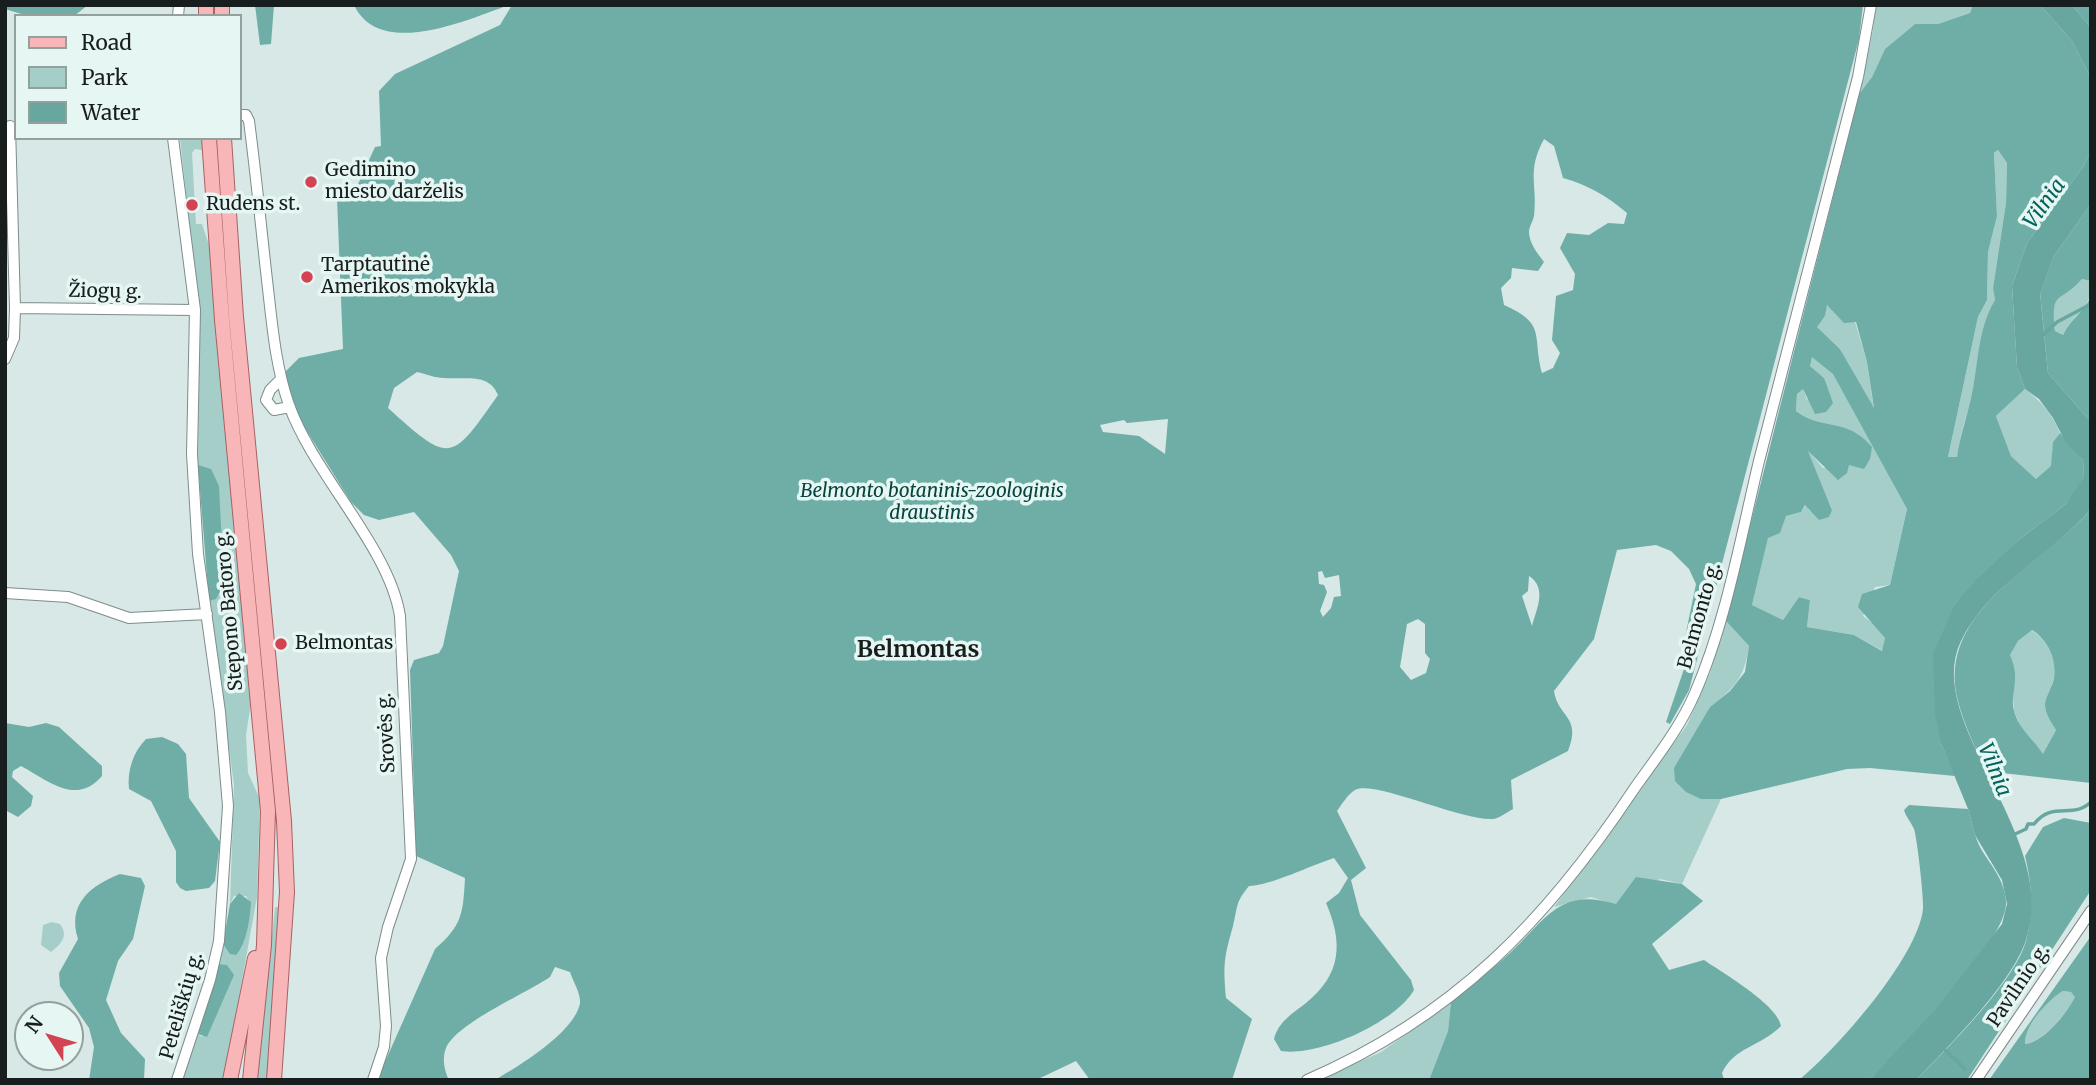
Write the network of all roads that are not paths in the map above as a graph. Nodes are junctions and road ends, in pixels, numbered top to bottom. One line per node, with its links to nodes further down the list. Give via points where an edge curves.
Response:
1 (1871, 5): 22 (street, Belmonto g., via 1858,77 1735,559 1712,647 1689,706 1600,841 1495,961 1389,1041)
2 (242, 115): 10 (street, Srovės g., via 249,121)
3 (10, 126): 7 (street)
4 (173, 140): 8 (street, Stepono Batoro g.)
5 (209, 140): 14 (main road, Stepono Batoro g., via 268,811)
6 (224, 140): 20 (main road, Stepono Batoro g., via 236,317 284,821 287,892)
7 (15, 308): 8 (street, Žiogų g.); 9 (street, via 14,338)
8 (195, 310): 13 (street, Stepono Batoro g., via 192,454)
9 (5, 359)
10 (281, 379): 11 (street, Srovės g.); 11 (street, Srovės g., via 266,400 274,410)
11 (290, 407): 21 (street, Srovės g., via 384,570 400,616 411,859 381,958 386,1026)
12 (5, 593): 13 (street, via 68,597 129,618)
13 (207, 614): 16 (street, Stepono Batoro g., via 228,806)
14 (267, 897): 18 (main road); 19 (main road, Stepono Batoro g.)
15 (2091, 911): 23 (street, Pavilnio g.)
16 (219, 941): 17 (street, Peteliškių g.)
17 (177, 1080)
18 (230, 1080)
19 (250, 1080)
20 (274, 1080)
21 (373, 1080)
22 (1307, 1080)
23 (1976, 1080)

